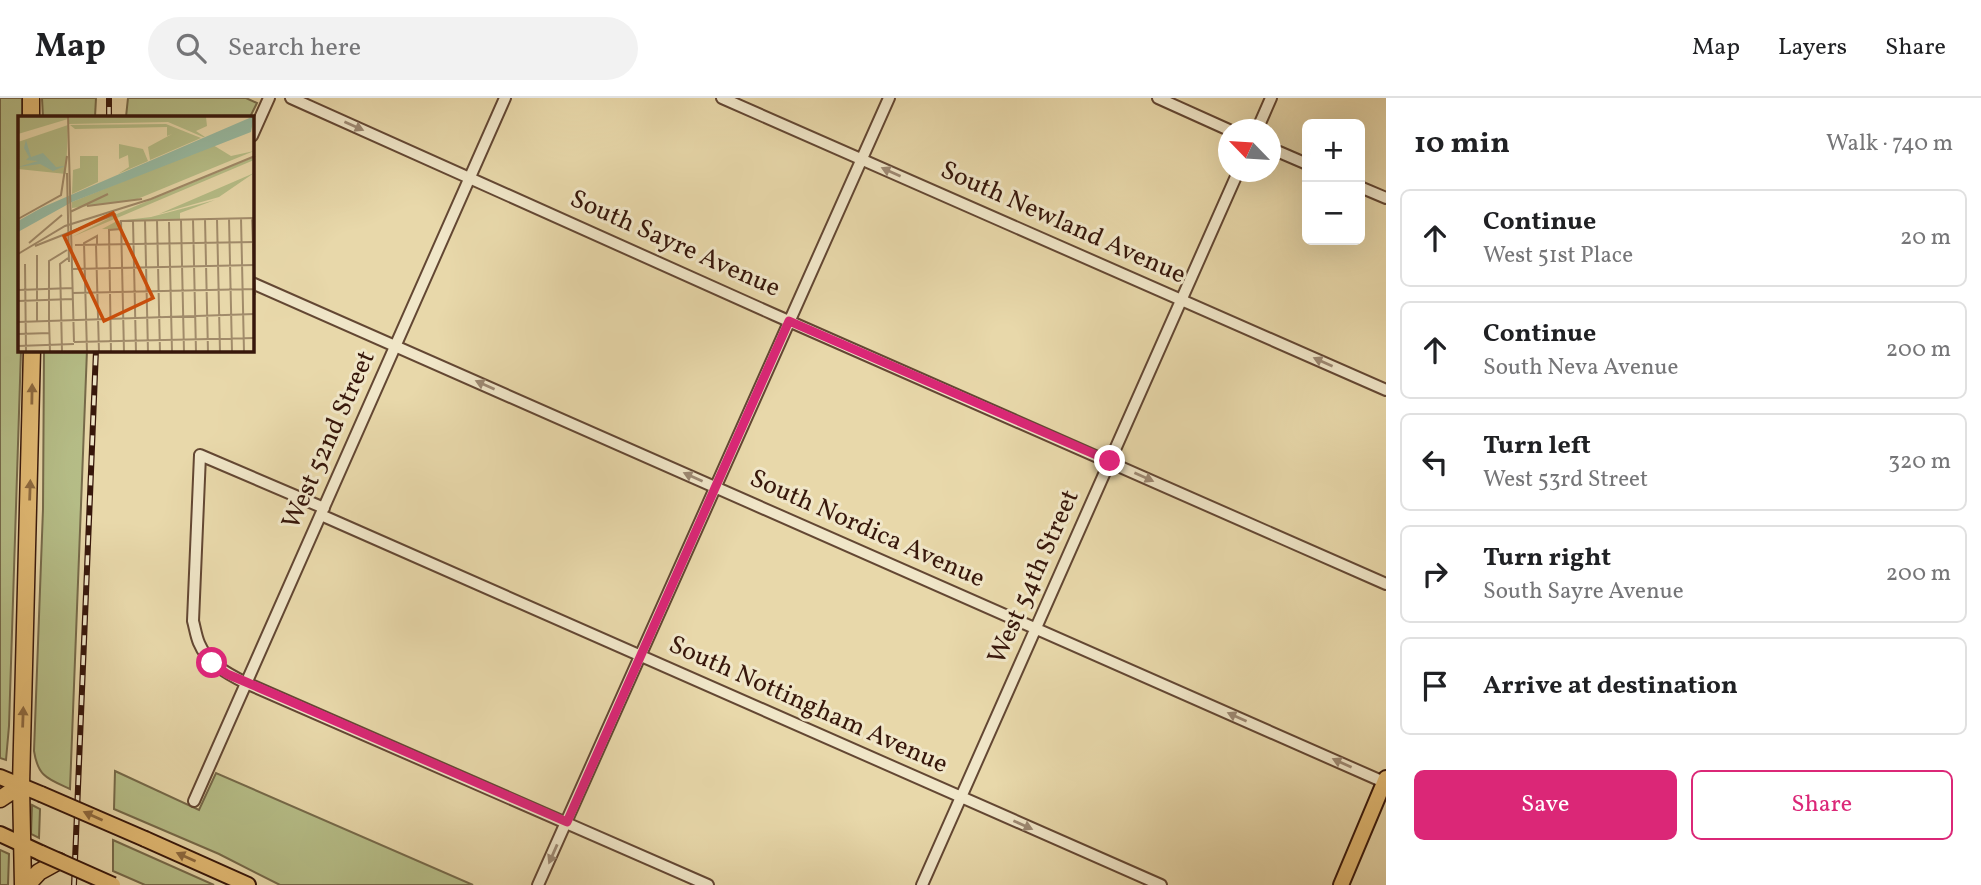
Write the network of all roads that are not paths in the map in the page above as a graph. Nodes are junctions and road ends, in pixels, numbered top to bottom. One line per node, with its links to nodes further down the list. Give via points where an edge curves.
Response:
1 (31, 98): 9 (highway)
2 (269, 98): 12 (street)
3 (291, 98): 16 (street, South Sayre Avenue, one-way to 16)
4 (505, 98): 16 (street, West 52nd Street)
5 (722, 98): 14 (street, South Newland Avenue)
6 (888, 98): 14 (street)
7 (1158, 98): 11 (street)
8 (1270, 98): 10 (street)
9 (32, 116)
10 (1261, 119)
11 (1218, 125)
12 (254, 132)
13 (1281, 153): 15 (street)
14 (862, 159): 21 (street, South Newland Avenue, one-way to 14); 22 (street)
15 (1302, 162)
16 (470, 177): 22 (street, South Sayre Avenue); 23 (street, West 52nd Street)
17 (1234, 182): 21 (street, West 54th Street)
18 (1365, 189): 19 (street)
19 (1386, 198)
20 (254, 284): 23 (street, South Nordica Avenue)
21 (1181, 300): 25 (street, South Newland Avenue, one-way to 21); 26 (street, West 54th Street)
22 (789, 321): 26 (street, South Sayre Avenue); 27 (street)
23 (396, 345): 27 (street, South Nordica Avenue, one-way to 23); 28 (street, West 52nd Street)
24 (32, 352): 35 (highway, one-way to 24)
25 (1386, 390)
26 (1110, 461): 29 (street, South Sayre Avenue, one-way to 29); 30 (street, West 54th Street)
27 (715, 487): 30 (street, South Nordica Avenue); 31 (street)
28 (322, 512): 31 (street, South Nottingham Avenue); 32 (street, West 52nd Street); 32 (street, South Nottingham Avenue, via 201,455 193,621 199,645 212,663)
29 (1386, 584)
30 (1035, 629): 34 (street, South Nordica Avenue, one-way to 30); 36 (street, West 54th Street)
31 (641, 656): 36 (street, South Nottingham Avenue); 39 (street)
32 (246, 682): 38 (street, West 52nd Street); 39 (street)
33 (0, 777): 35 (main road)
34 (1385, 781): 50 (main road)
35 (21, 785): 37 (highway); 41 (highway); 45 (main road, one-way to 35, bridge)
36 (961, 797): 48 (street, West 54th Street); 49 (street, South Nottingham Avenue, one-way to 49)
37 (0, 799)
38 (194, 801)
39 (567, 822): 46 (street, one-way to 46); 47 (street)
40 (0, 834): 41 (main road)
41 (22, 844): 42 (main road, bridge); 43 (highway)
42 (59, 861): 43 (highway); 44 (main road, bridge)
43 (25, 885)
44 (113, 885)
45 (248, 885)
46 (538, 885)
47 (708, 885)
48 (922, 885)
49 (1161, 885)
50 (1341, 885)

